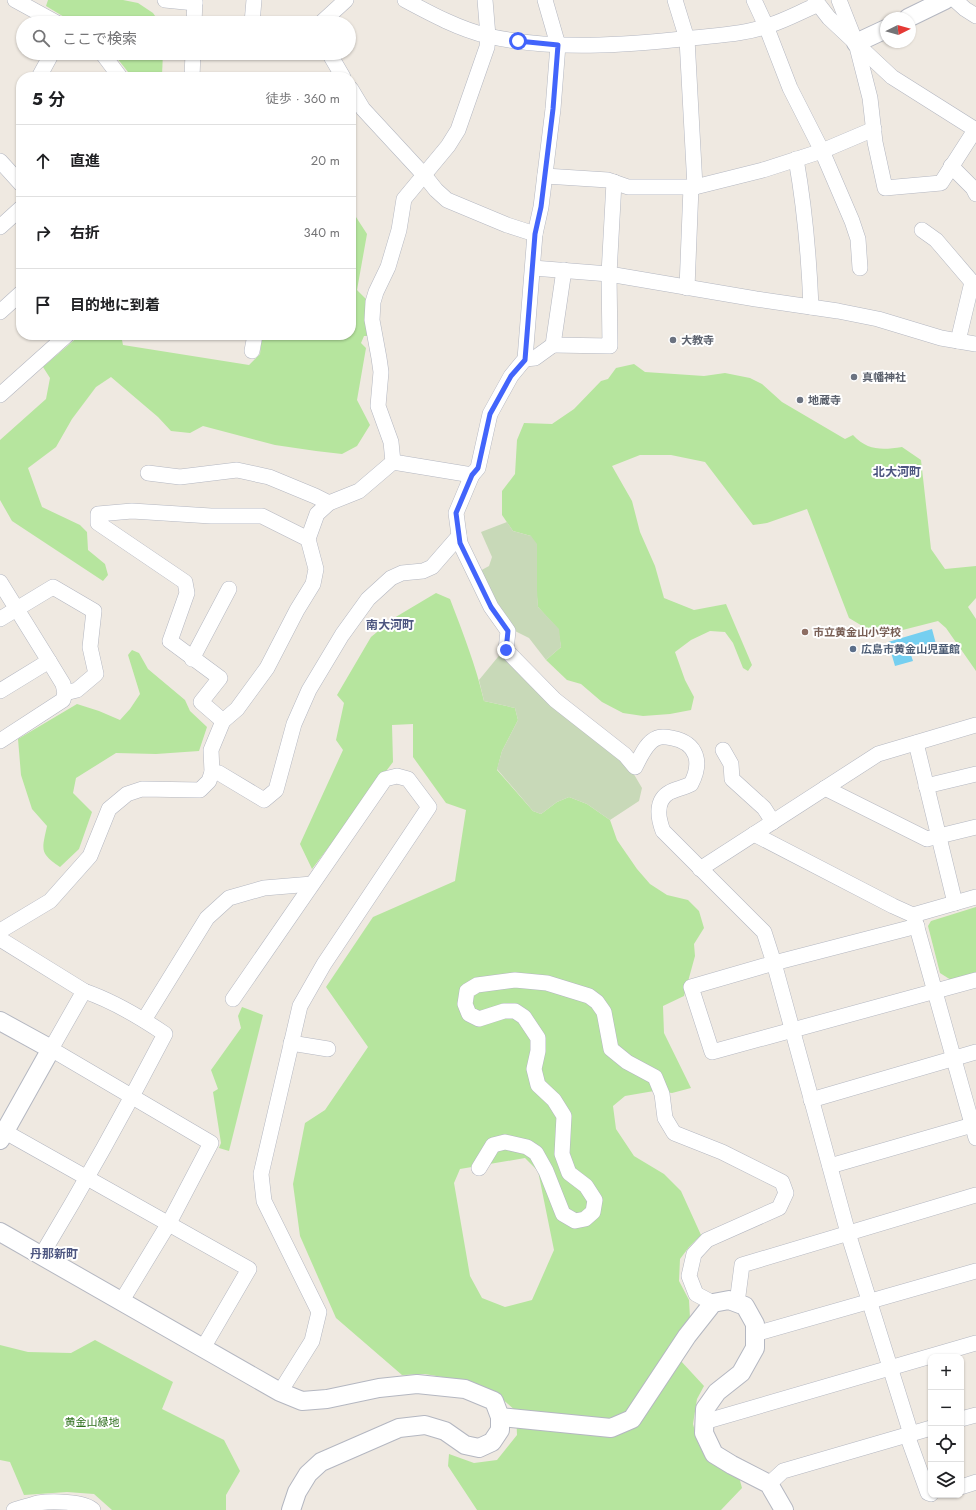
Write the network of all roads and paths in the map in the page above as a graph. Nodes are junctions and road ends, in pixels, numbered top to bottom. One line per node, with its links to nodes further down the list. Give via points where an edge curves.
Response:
1 (15, 0): 16 (street)
2 (165, 0): 13 (street)
3 (254, 0): 18 (street)
4 (346, 0): 19 (street)
5 (405, 0): 23 (street, via 471,31)
6 (485, 0): 23 (street)
7 (545, 0): 26 (street)
8 (674, 0): 24 (street)
9 (754, 0): 21 (street)
10 (839, 0): 25 (street)
11 (945, 0): 15 (street)
12 (955, 0): 20 (street)
13 (195, 1): 17 (street)
14 (816, 2): 21 (street); 25 (street)
15 (916, 14)
16 (44, 16)
17 (194, 16)
18 (253, 16)
19 (329, 16)
20 (976, 16)
21 (766, 26): 24 (street, via 741,33); 38 (street, via 790,88)
22 (880, 32): 25 (street)
23 (488, 36): 26 (street, via 531,44); 42 (street, via 487,47 458,130)
24 (687, 39): 26 (street); 46 (street)
25 (856, 43): 36 (street, via 870,98); 37 (street, via 892,77)
26 (558, 45): 43 (street)
27 (48, 60): 31 (street)
28 (107, 60): 32 (street)
29 (193, 60): 33 (street)
30 (332, 60): 34 (street)
31 (42, 72)
32 (116, 72)
33 (192, 72)
34 (340, 72)
35 (356, 97): 42 (street, via 363,109)
36 (874, 129): 38 (street); 41 (street, via 885,188 941,183)
37 (976, 130): 41 (street)
38 (822, 151): 39 (street); 53 (street, via 858,239)
39 (796, 160): 46 (street); 58 (street, via 802,196)
40 (0, 161): 44 (street)
41 (952, 166): 47 (street, via 974,188)
42 (424, 175): 51 (street, via 447,200); 68 (street, via 404,199 390,260 376,292 372,312 381,372 378,406 391,442)
43 (544, 176): 45 (street); 51 (street)
44 (16, 179)
45 (614, 182): 46 (street, via 628,187); 55 (street)
46 (693, 187): 56 (street)
47 (976, 194)
48 (16, 213): 49 (street)
49 (0, 227)
50 (922, 230): 62 (street, via 936,240 972,282)
51 (535, 234): 52 (street)
52 (533, 268): 54 (street); 66 (street)
53 (860, 268)
54 (564, 270): 55 (street); 64 (street)
55 (609, 274): 56 (street); 64 (street, via 610,346)
56 (687, 288): 58 (street)
57 (16, 298): 59 (street)
58 (812, 307): 62 (street, via 878,319)
59 (0, 312)
60 (61, 340): 67 (street)
61 (254, 340): 65 (street)
62 (958, 341): 63 (street)
63 (976, 344)
64 (553, 345): 66 (street, via 535,358)
65 (252, 351)
66 (525, 360): 70 (street, via 511,376 490,414 478,468)
67 (0, 395)
68 (393, 462): 70 (street); 71 (street, via 359,492)
69 (148, 473): 71 (street, via 180,477 237,470 269,477)
70 (472, 475): 72 (street, via 456,513)
71 (329, 503): 73 (street, via 317,514)
72 (459, 536): 87 (street, via 432,567 391,578 368,599 309,690 294,724 276,790 264,800 219,773); 95 (street, via 491,607 508,631 506,650 555,700 625,755 635,767 646,747 656,738 677,739 687,743 694,751 698,762 696,775 691,784 669,793 660,803 658,817 663,831)
73 (308, 539): 78 (street, via 262,516 132,511 98,514 98,524 185,582 187,593 170,641); 82 (street, via 316,568 313,584 266,668 237,709)
74 (0, 582): 76 (street)
75 (229, 589): 78 (street)
76 (17, 608): 77 (street); 79 (street); 81 (street, via 53,587 94,611 90,647 96,674 78,690)
77 (0, 619)
78 (192, 658): 82 (street, via 220,678 202,702)
79 (49, 661): 80 (street); 81 (street, via 63,684)
80 (0, 691)
81 (65, 693): 84 (street, via 63,700)
82 (223, 721): 87 (street, via 211,750)
83 (976, 725): 85 (street)
84 (0, 740)
85 (916, 743): 89 (street); 90 (street, via 878,754)
86 (723, 750): 91 (street, via 731,764 732,779 764,808)
87 (212, 772): 100 (street, via 209,781 200,790 142,789 127,794 109,809 90,856 50,901)
88 (976, 774): 89 (street)
89 (926, 786): 94 (street)
90 (825, 788): 91 (street); 94 (street, via 927,839)
91 (773, 822): 93 (street)
92 (976, 827): 94 (street)
93 (754, 834): 95 (street); 99 (street)
94 (938, 837): 98 (street)
95 (700, 869): 101 (street, via 764,932)
96 (312, 884): 105 (street); 106 (street, via 264,888 229,898 207,918); 109 (street, via 385,780 397,776 408,779 429,807 320,970 300,1006)
97 (976, 897): 98 (street)
98 (954, 903): 99 (street)
99 (915, 920): 101 (street); 104 (street)
100 (2, 942): 103 (street)
101 (774, 963): 108 (street); 108 (street, via 691,987 712,1052)
102 (976, 980): 104 (street)
103 (84, 991): 106 (street); 110 (street)
104 (935, 991): 108 (street); 113 (street)
105 (233, 999)
106 (144, 1020): 114 (street, via 165,1034)
107 (0, 1021): 110 (street)
108 (792, 1029): 115 (street)
109 (291, 1043): 111 (street); 135 (street, via 261,1174 264,1201 318,1312 312,1341)
110 (51, 1049): 114 (street); 117 (street)
111 (328, 1049)
112 (976, 1052): 113 (street)
113 (954, 1058): 115 (street); 116 (street)
114 (133, 1097): 120 (street); 122 (street, via 211,1143)
115 (811, 1100): 118 (street)
116 (975, 1129): 118 (street)
117 (2, 1133): 120 (street)
118 (830, 1166): 124 (street)
119 (479, 1168): 129 (street, via 493,1145 505,1142 527,1147 536,1153 546,1171 563,1214 574,1221 585,1219 593,1212 595,1200 586,1186 570,1173 562,1154 564,1116 554,1100 538,1085 534,1069 538,1038 524,1017 516,1011 504,1011 479,1019 469,1014 465,1004 467,991 477,985 515,980 547,983 589,996 604,1012 611,1050 654,1077 662,1094 665,1118 674,1133 722,1152 782,1182 786,1193 779,1208 707,1240 694,1254 689,1276 696,1294)
120 (88, 1178): 122 (street); 125 (street)
121 (976, 1195): 124 (street)
122 (169, 1223): 127 (street); 133 (street, via 249,1268)
123 (0, 1232): 125 (street)
124 (848, 1233): 128 (street); 130 (street, via 742,1265)
125 (41, 1256): 127 (street)
126 (976, 1271): 128 (street)
127 (122, 1302): 133 (street)
128 (870, 1302): 131 (street); 134 (street)
129 (713, 1303): 130 (street, via 729,1300); 137 (street, via 687,1336 632,1419 611,1428)
130 (737, 1303): 131 (street, via 745,1306 755,1324)
131 (755, 1334): 139 (street, via 755,1348 741,1373 717,1392 705,1409)
132 (976, 1343): 134 (street)
133 (203, 1348): 135 (street)
134 (891, 1368): 139 (street); 141 (street)
135 (280, 1392): 137 (street, via 302,1401 327,1400 379,1388 417,1384 465,1389 494,1401)
136 (976, 1415): 138 (street)
137 (500, 1417): 148 (street, via 500,1430 492,1442 479,1448 465,1445 445,1431 424,1425 399,1428 321,1462 308,1474 297,1492)
138 (964, 1418)
139 (704, 1422): 143 (street, via 704,1433 714,1454)
140 (928, 1429): 141 (street)
141 (909, 1434): 143 (street, via 783,1471); 145 (street)
142 (976, 1482): 144 (street)
143 (768, 1484): 149 (street)
144 (964, 1486)
145 (928, 1493)
146 (14, 1510): 147 (street, via 38,1503 62,1502 90,1506)
147 (93, 1510)
148 (291, 1510)
149 (784, 1510)

